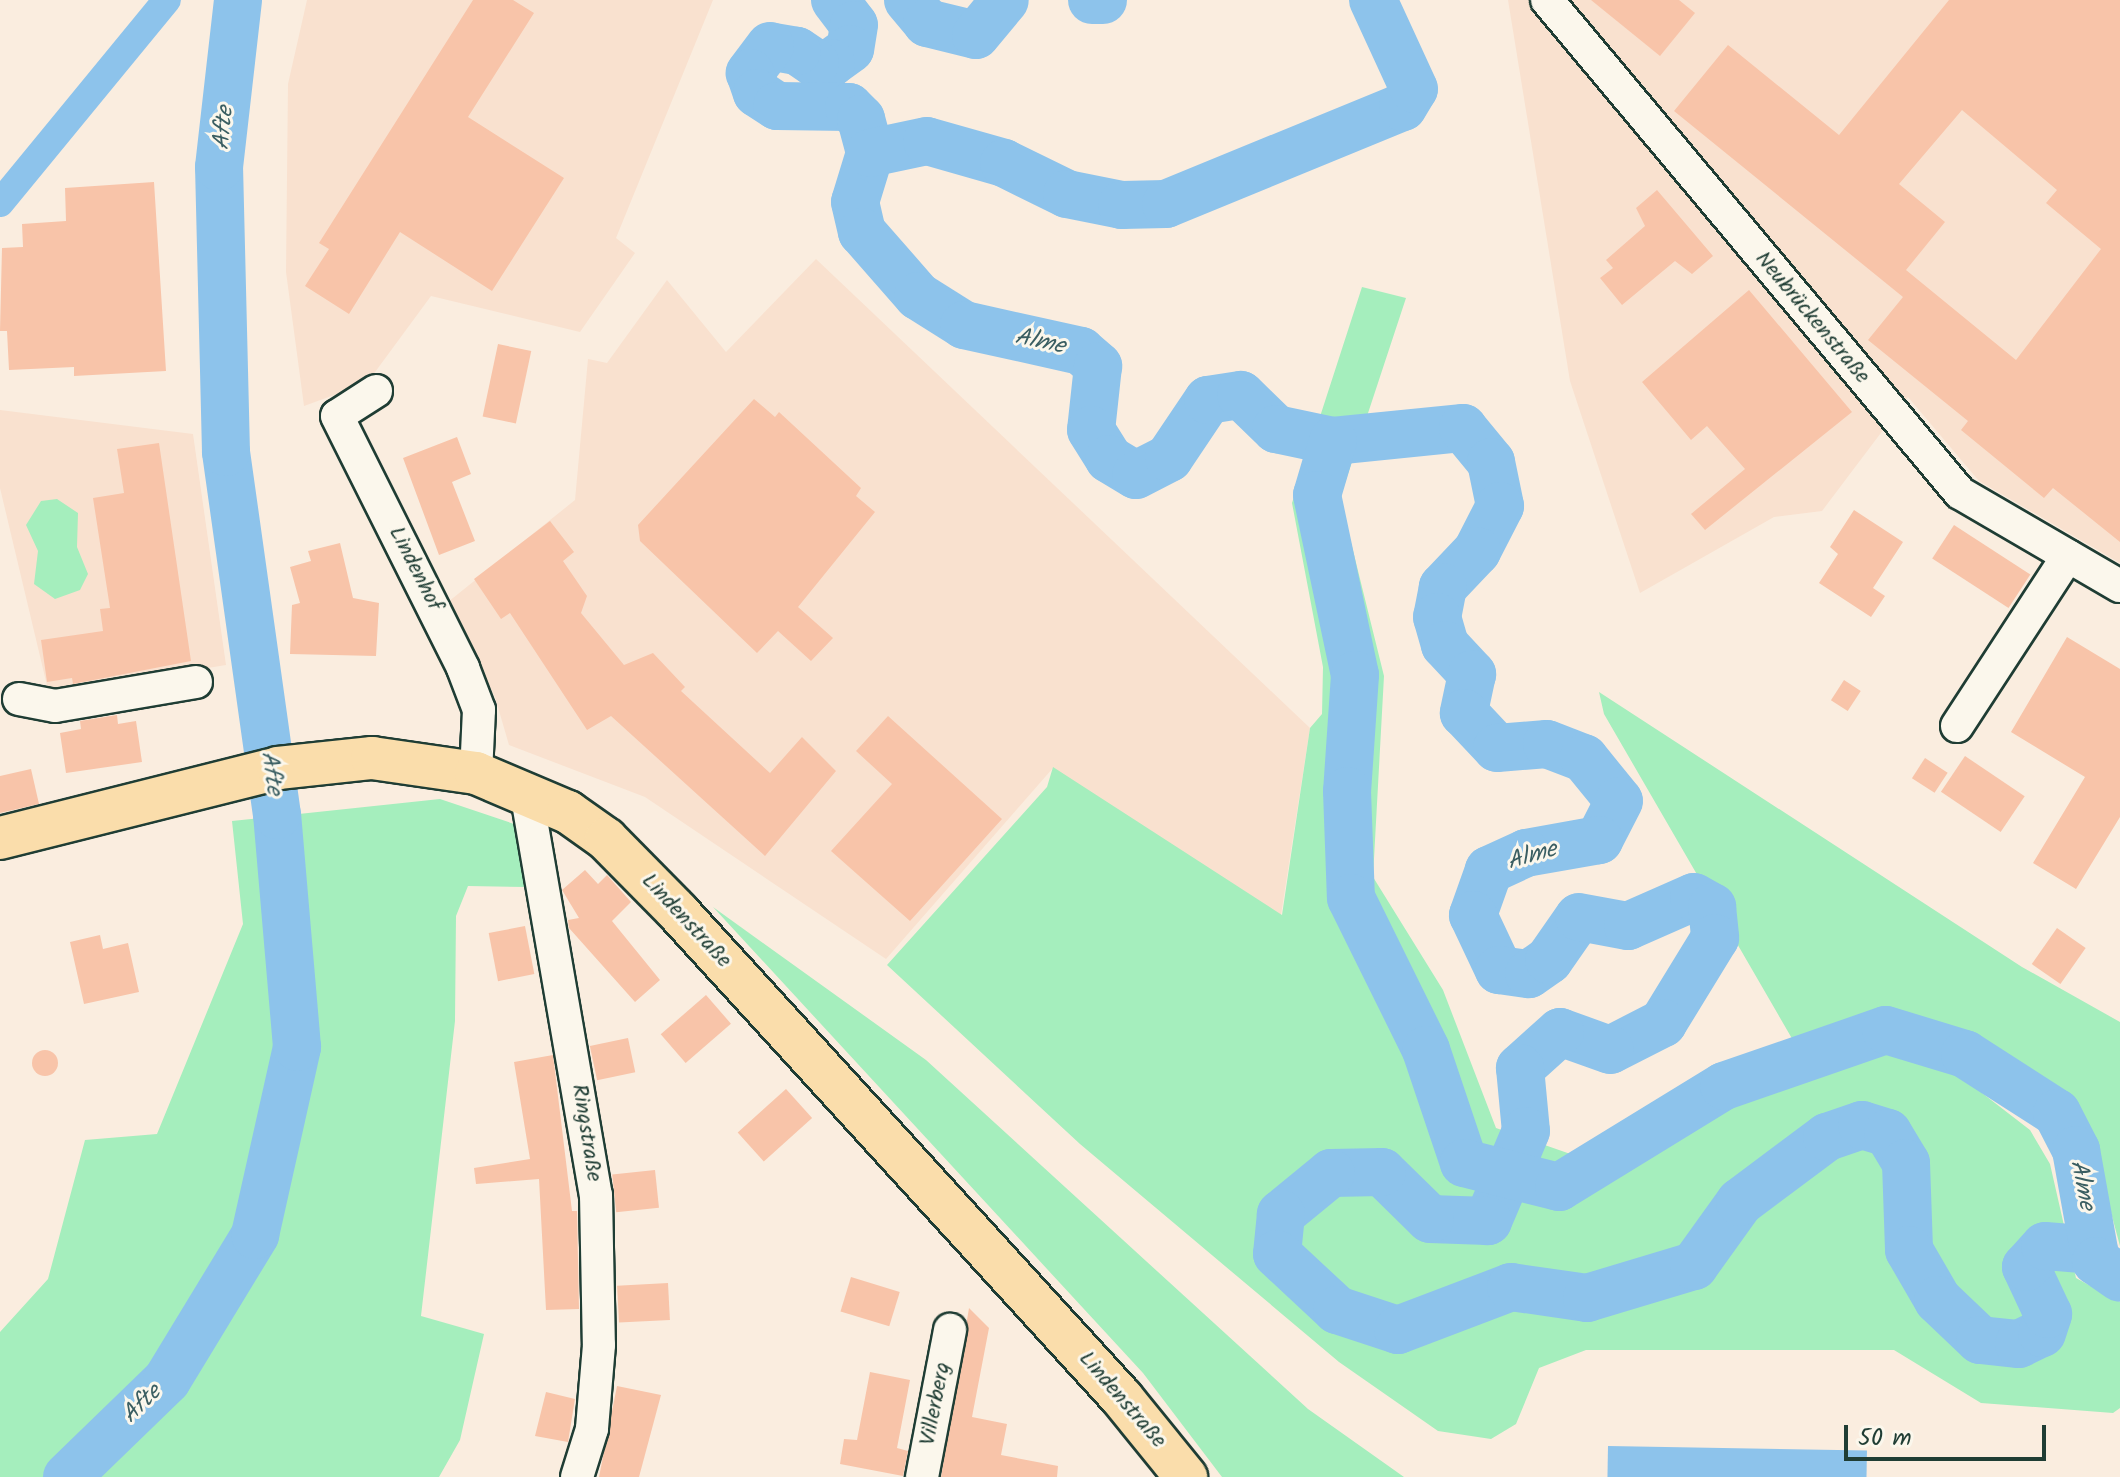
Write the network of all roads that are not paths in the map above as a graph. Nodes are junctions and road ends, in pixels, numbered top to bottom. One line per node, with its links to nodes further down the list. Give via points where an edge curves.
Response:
1 (1547, 0): 3 (street, Neubrückenstraße, via 1960,493)
2 (376, 391): 8 (street, Lindenhof, via 337,416 463,668 479,710)
3 (2068, 556): 4 (street, Neubrückenstraße); 7 (street)
4 (2120, 586)
5 (196, 682): 6 (street, via 55,706)
6 (19, 699)
7 (1957, 726)
8 (476, 773): 9 (main road, Lindenstraße); 10 (main road, Lindenstraße, via 423,762 330,760 226,780)
9 (526, 791): 12 (street, Ringstraße, via 596,1195 599,1345 592,1429); 14 (main road, Lindenstraße, via 568,812 637,868 1122,1398)
10 (0, 838)
11 (950, 1330): 13 (street, Villerberg)
12 (577, 1477)
13 (922, 1477)
14 (1186, 1477)

